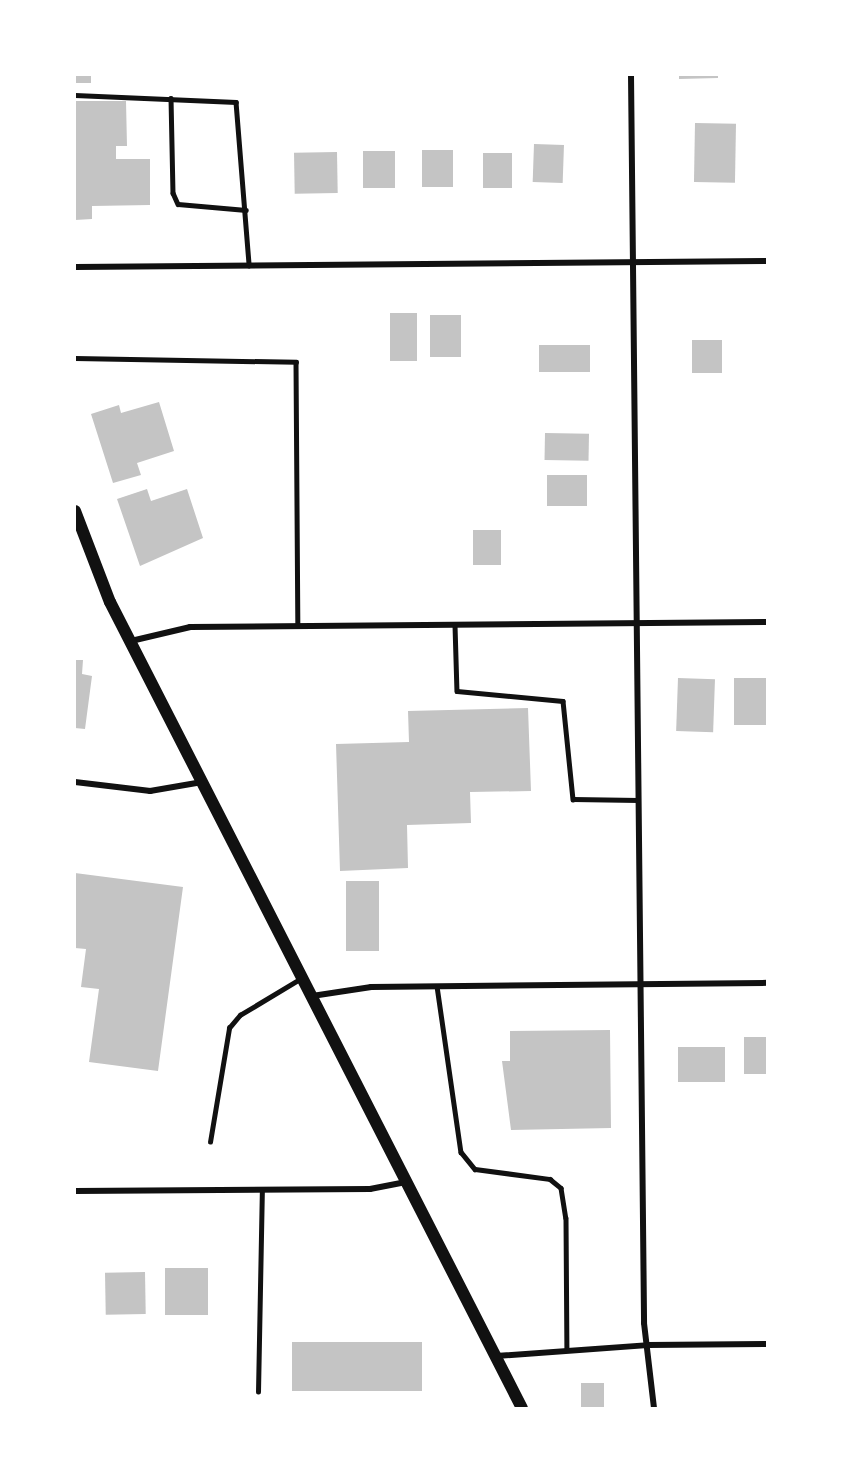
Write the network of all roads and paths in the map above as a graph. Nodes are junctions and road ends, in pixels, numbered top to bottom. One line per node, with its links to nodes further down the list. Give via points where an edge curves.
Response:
1 (632, 75): 6 (street)
2 (75, 95): 3 (lane)
3 (171, 98): 4 (lane, via 236,102); 4 (lane, via 173,193 178,204)
4 (246, 210): 7 (lane)
5 (767, 261): 6 (street)
6 (634, 262): 7 (street); 12 (street)
7 (249, 265): 8 (street)
8 (75, 267)
9 (75, 358): 14 (lane, via 296,362)
10 (75, 511): 15 (main road, via 95,570)
11 (767, 622): 12 (street)
12 (637, 624): 13 (street); 18 (street)
13 (454, 625): 14 (street); 18 (lane, via 457,691 563,701 573,799)
14 (298, 626): 15 (street, via 190,627)
15 (131, 640): 17 (main road)
16 (75, 782): 17 (street, via 150,791)
17 (202, 782): 19 (main road)
18 (638, 800): 21 (street)
19 (302, 978): 23 (main road); 24 (lane, via 240,1015 229,1028)
20 (767, 983): 21 (street)
21 (640, 984): 22 (street); 29 (street, via 644,1323)
22 (437, 986): 23 (street, via 371,987); 30 (lane, via 461,1152 476,1169 550,1179 561,1188 566,1218)
23 (312, 996): 25 (main road)
24 (210, 1142)
25 (407, 1182): 27 (street, via 370,1189); 31 (main road)
26 (75, 1191): 27 (street)
27 (262, 1191): 32 (lane)
28 (767, 1344): 29 (street)
29 (648, 1345): 30 (street); 34 (street)
30 (567, 1348): 31 (street)
31 (496, 1356): 33 (main road)
32 (258, 1392)
33 (522, 1408)
34 (654, 1408)

